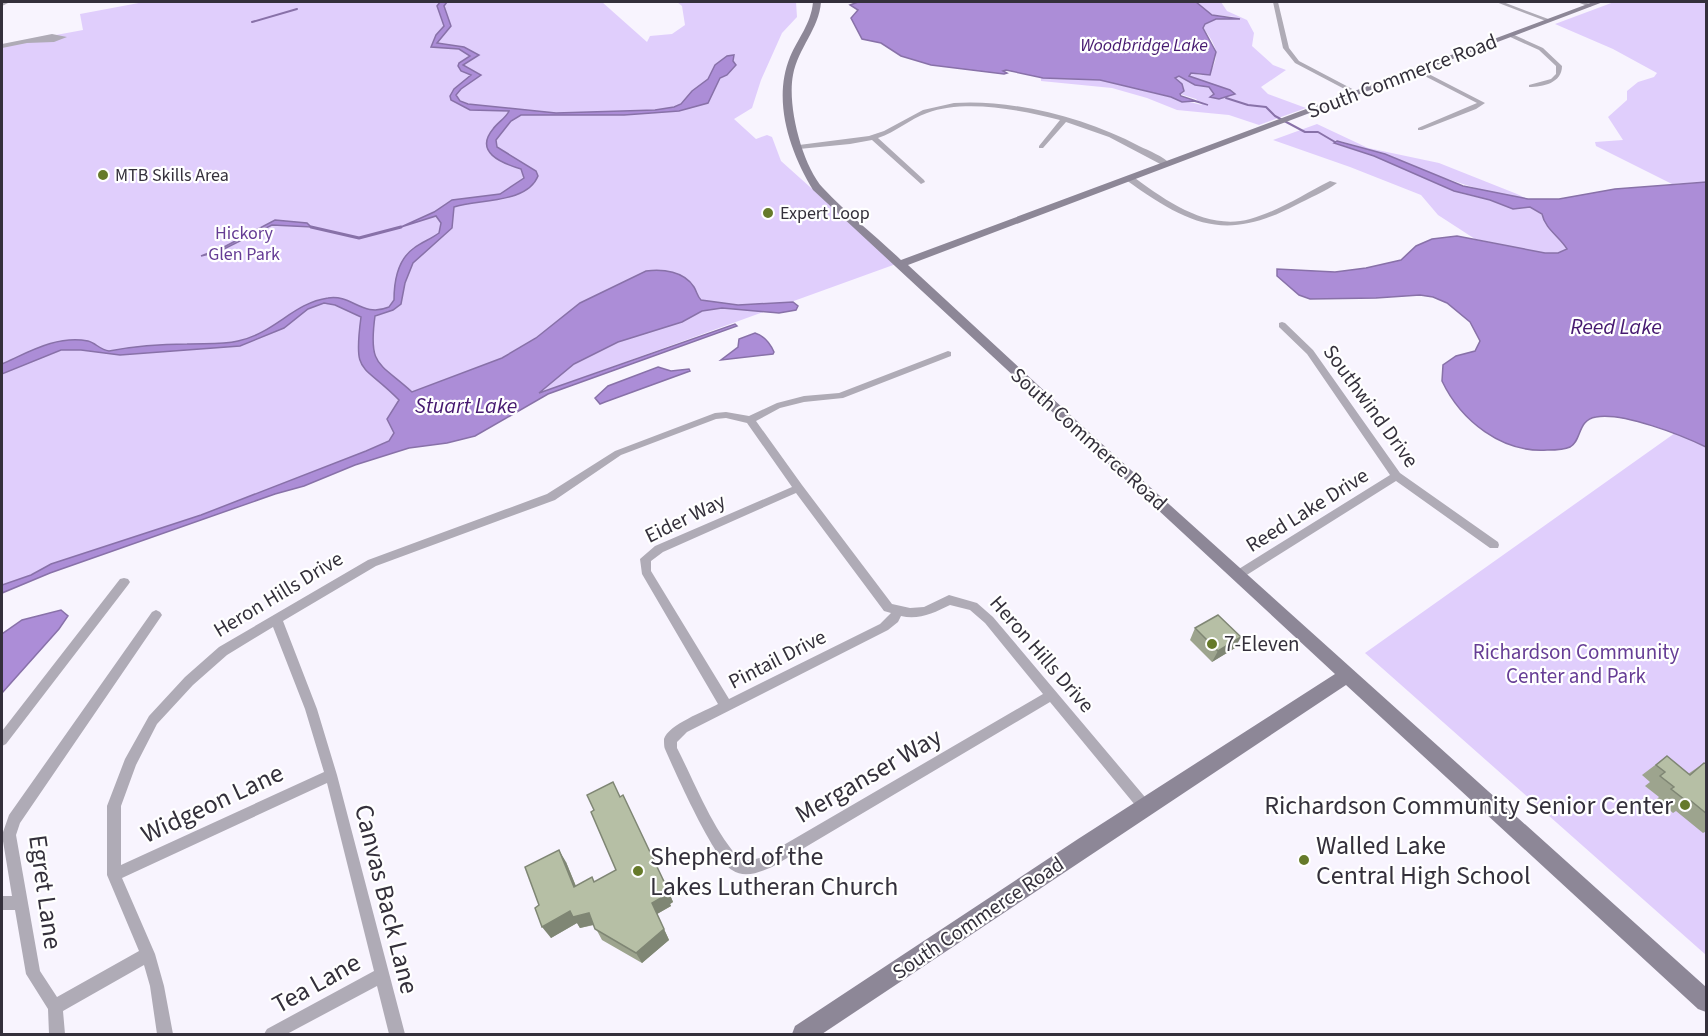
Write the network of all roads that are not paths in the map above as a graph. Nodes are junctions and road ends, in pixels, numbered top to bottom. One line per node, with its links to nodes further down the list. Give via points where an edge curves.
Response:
1 (7, 2): 7 (street)
2 (817, 2): 18 (street, via 817,11 793,59 787,84 789,118)
3 (1275, 2): 14 (street, via 1286,48 1297,62)
4 (1499, 2): 8 (street)
5 (1580, 2): 6 (street)
6 (1595, 3): 8 (street, South Commerce Road)
7 (2, 4)
8 (1548, 20): 9 (street, South Commerce Road)
9 (1510, 35): 12 (street, South Commerce Road); 13 (street, via 1541,49 1559,66 1559,74 1553,80)
10 (27, 41): 10 (street, via 54,40 64,37 52,36); 11 (street)
11 (2, 46)
12 (1417, 70): 14 (street, South Commerce Road); 16 (street, via 1482,102)
13 (1531, 86)
14 (1356, 93): 20 (street, South Commerce Road)
15 (1065, 118): 17 (street, via 994,105 962,104 921,113); 19 (street); 20 (street, via 1116,135)
16 (1420, 129)
17 (873, 137): 18 (street); 22 (street)
18 (799, 147): 24 (street, via 817,188)
19 (1041, 147)
20 (1167, 164): 21 (street, South Commerce Road)
21 (1129, 178): 23 (street, via 1184,213 1223,224 1260,219); 24 (street, South Commerce Road)
22 (921, 182)
23 (1333, 183)
24 (901, 264): 31 (street, South Commerce Road)
25 (1282, 324): 28 (street, Southwind Drive, via 1310,352)
26 (948, 354): 27 (street, via 840,396 777,406)
27 (751, 423): 29 (street); 35 (street, Heron Hills Drive, via 726,415 715,416 635,446 602,462 551,497 372,563)
28 (1396, 476): 30 (street, Southwind Drive); 31 (street, Reed Lake Drive)
29 (798, 488): 33 (street, via 888,608); 38 (street, Eider Way, via 659,549 645,559 646,571)
30 (1494, 545)
31 (1238, 575): 36 (street, South Commerce Road)
32 (124, 582): 39 (street)
33 (898, 610): 37 (street, Heron Hills Drive, via 926,611 949,600 973,606); 38 (street, Pintail Drive, via 884,627)
34 (156, 615): 45 (street, Egret Lane, via 14,820 9,835)
35 (276, 619): 41 (street, Canvas Back Lane, via 311,709); 43 (street, Heron Hills Drive, via 223,651 153,720 130,763 114,806)
36 (1347, 675): 42 (street, South Commerce Road); 48 (street)
37 (1052, 694): 40 (street, Merganser Way, via 767,862 747,869 734,864 720,844); 42 (street, Heron Hills Drive)
38 (726, 706): 40 (street, Pintail Drive, via 683,728)
39 (2, 740)
40 (670, 740)
41 (331, 775): 43 (street, Widgeon Lane); 47 (street, Canvas Back Lane)
42 (1145, 807): 54 (street, South Commerce Road)
43 (114, 875): 46 (street, Heron Hills Drive)
44 (2, 903): 45 (street)
45 (20, 903): 49 (street, Egret Lane, via 33,974)
46 (148, 954): 49 (street); 51 (street, Heron Hills Drive)
47 (382, 975): 52 (street, Tea Lane); 53 (street, Canvas Back Lane)
48 (1707, 1001)
49 (55, 1007): 50 (street, Egret Lane)
50 (57, 1035)
51 (165, 1035)
52 (272, 1035)
53 (397, 1035)
54 (802, 1035)

